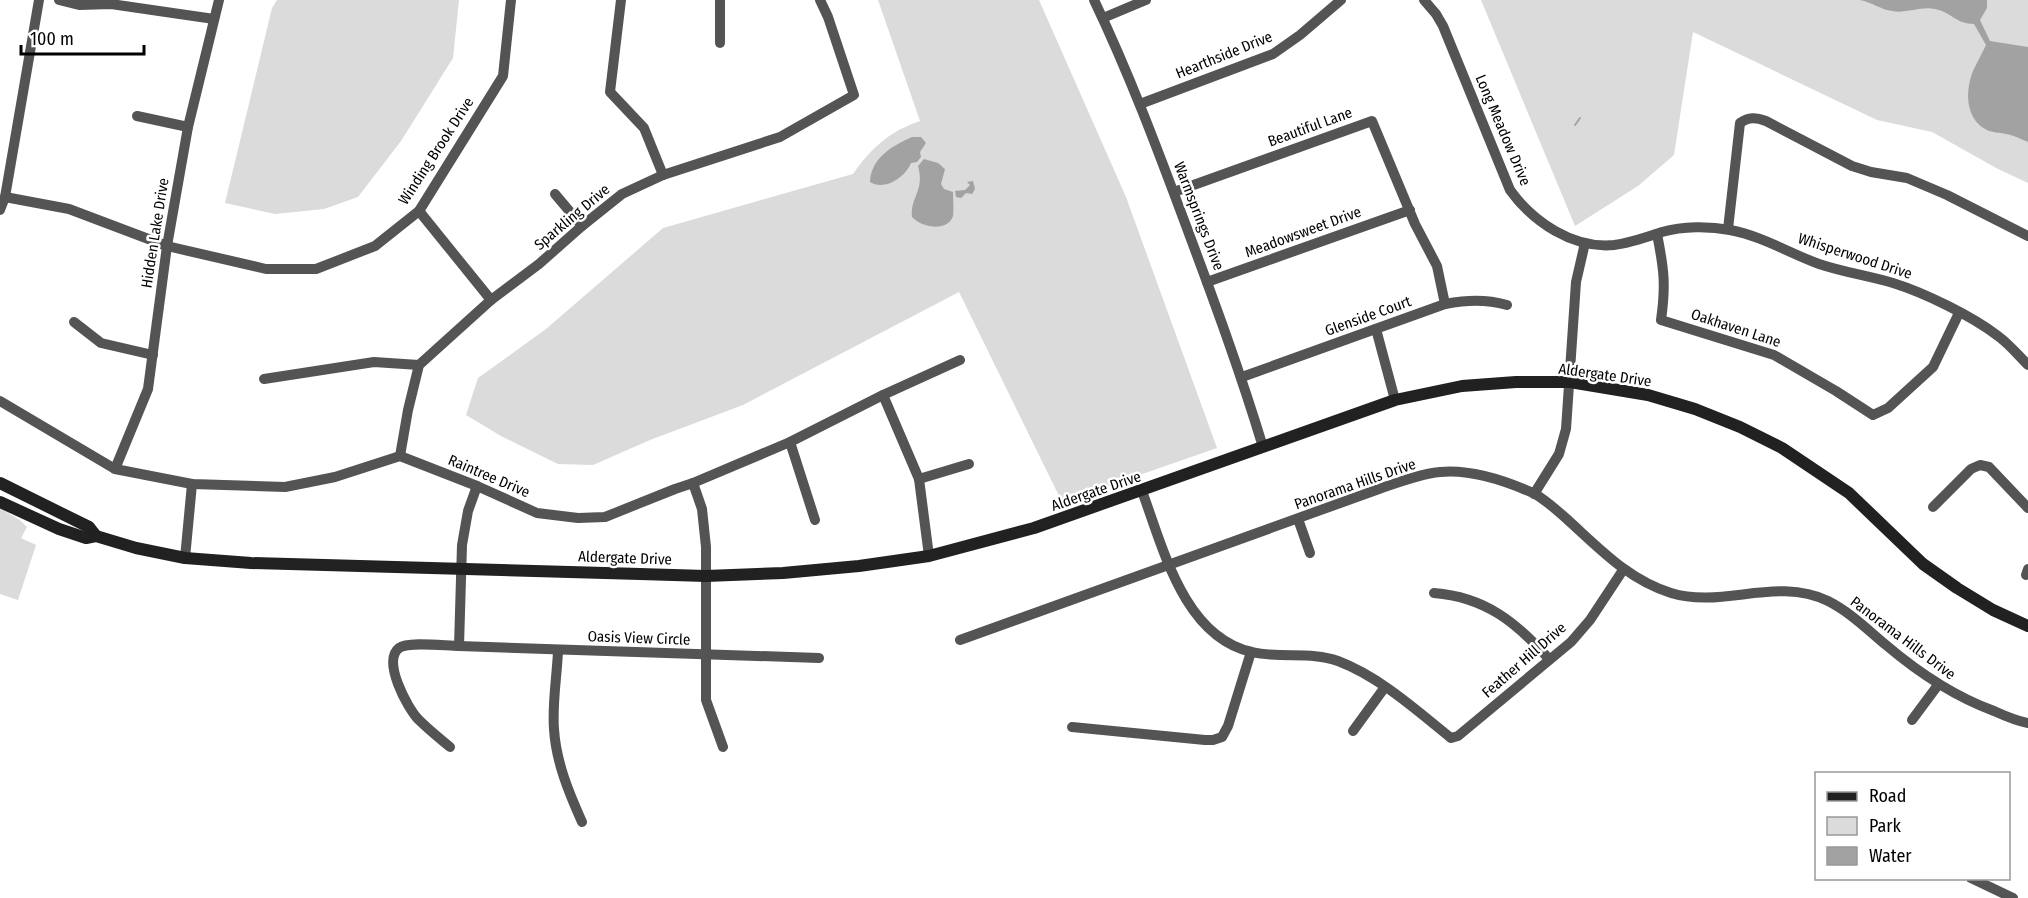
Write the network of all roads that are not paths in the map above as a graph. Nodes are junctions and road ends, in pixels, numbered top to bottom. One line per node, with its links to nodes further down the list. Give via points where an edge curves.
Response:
1 (39, 0): 22 (street)
2 (58, 0): 12 (street, via 79,5)
3 (219, 0): 14 (street, Hidden Lake Drive)
4 (512, 0): 25 (street, Winding Brook Drive, via 503,76)
5 (621, 0): 19 (street, via 610,92 644,128)
6 (720, 0): 15 (street)
7 (820, 0): 19 (street, Sparkling Drive, via 854,95 780,137)
8 (1095, 0): 13 (street, Warmsprings Drive)
9 (1146, 0): 13 (street)
10 (1341, 0): 16 (street, Hearthside Drive, via 1273,54)
11 (1424, 0): 30 (street, Long Meadow Drive, via 1443,26 1510,190 1534,218)
12 (111, 2): 14 (street)
13 (1103, 18): 16 (street, Warmsprings Drive)
14 (214, 19): 18 (street, Hidden Lake Drive)
15 (720, 44)
16 (1140, 104): 20 (street, Warmsprings Drive)
17 (137, 116): 18 (street)
18 (188, 127): 31 (street, Hidden Lake Drive)
19 (663, 175): 26 (street, Sparkling Drive, via 622,194)
20 (1174, 192): 24 (street, Beautiful Lane, via 1372,121); 32 (street, Warmsprings Drive)
21 (555, 194): 26 (street)
22 (5, 197): 23 (street); 31 (street, Winding Brook Drive, via 69,209)
23 (0, 210)
24 (1410, 210): 32 (street, Meadowsweet Drive); 34 (street, Beautiful Lane, via 1437,266)
25 (418, 211): 31 (street, Winding Brook Drive, via 375,246 316,269 266,269); 33 (street)
26 (582, 226): 33 (street, Sparkling Drive)
27 (1728, 230): 28 (street, Whisperwood Drive, via 1690,227); 29 (street, via 1740,123 1755,117 1852,166 1906,178); 36 (street, Whisperwood Drive, via 1754,236 1822,265 1896,284)
28 (1656, 234): 30 (street, Whisperwood Drive, via 1613,245); 36 (street, Oakhaven Lane, via 1664,270 1661,320 1774,356 1873,416 1888,408 1933,367)
29 (2028, 236)
30 (1584, 243): 45 (street, via 1576,282)
31 (167, 246): 39 (street, Hidden Lake Drive)
32 (1207, 282): 43 (street, Warmsprings Drive)
33 (491, 300): 42 (street, Sparkling Drive)
34 (1445, 304): 35 (street, Glenside Court, via 1469,299); 38 (street, Glenside Court)
35 (1507, 305)
36 (1959, 313): 41 (street, Whisperwood Drive, via 1999,337)
37 (74, 322): 39 (street, via 101,343)
38 (1376, 329): 43 (street, Glenside Court); 47 (street)
39 (153, 355): 53 (street, Hidden Lake Drive, via 148,389)
40 (960, 360): 46 (street, Raintree Drive)
41 (2028, 364)
42 (419, 365): 44 (street, via 374,362); 51 (street)
43 (1242, 377): 50 (street, Warmsprings Drive)
44 (264, 379)
45 (1570, 382): 47 (street, Aldergate Drive, via 1462,386); 60 (street, via 1566,429 1558,454); 75 (street, Aldergate Drive, via 1648,395 1695,409 1782,448 1849,493 1923,564 1984,604)
46 (883, 395): 49 (street, Raintree Drive); 54 (street)
47 (1395, 400): 50 (street, Aldergate Drive)
48 (0, 401): 53 (street)
49 (790, 442): 56 (street, Raintree Drive); 65 (street)
50 (1263, 447): 59 (street, Aldergate Drive)
51 (400, 456): 57 (street, via 335,477 285,487); 58 (street, Raintree Drive)
52 (969, 465): 54 (street)
53 (115, 469): 57 (street)
54 (919, 479): 68 (street)
55 (0, 483): 66 (street, Aldergate Drive, via 89,527)
56 (693, 483): 58 (street, Raintree Drive, via 605,517 578,518 537,513); 73 (street, via 702,509)
57 (192, 484): 69 (street)
58 (477, 486): 71 (street, via 466,522)
59 (1142, 490): 68 (street, Aldergate Drive, via 1035,528); 70 (street)
60 (1534, 494): 64 (street, Panorama Hills Drive, via 1471,474 1441,472 1379,489); 72 (street, Panorama Hills Drive)
61 (0, 502): 66 (street, Aldergate Drive, via 59,529 87,538)
62 (1933, 507): 63 (street, via 1971,469 1980,465 1989,467)
63 (2028, 508)
64 (1298, 519): 67 (street); 70 (street, Panorama Hills Drive)
65 (815, 520)
66 (96, 536): 69 (street, Aldergate Drive)
67 (1310, 554)
68 (929, 556): 73 (street, Aldergate Drive, via 783,573)
69 (185, 558): 71 (street, Aldergate Drive)
70 (1168, 564): 76 (street, Panorama Hills Drive); 79 (street, via 1200,620 1225,641)
71 (462, 569): 73 (street, Aldergate Drive); 77 (street)
72 (1623, 570): 82 (street, Feather Hill Drive, via 1590,620); 83 (street, Panorama Hills Drive, via 1673,594 1695,597 1775,590 1812,595 1848,614)
73 (706, 576): 80 (street)
74 (1434, 593): 82 (street, via 1464,597 1491,609 1509,620)
75 (2028, 626)
76 (960, 640)
77 (459, 646): 78 (street, Oasis View Circle); 89 (street, Oasis View Circle, via 408,645 399,648 392,666 407,704)
78 (558, 651): 80 (street, Oasis View Circle); 91 (street, via 554,729 559,761)
79 (1251, 652): 84 (street, via 1336,660); 87 (street, via 1222,737 1205,740)
80 (706, 655): 81 (street, Oasis View Circle); 90 (street, via 706,700)
81 (819, 658)
82 (1550, 659): 84 (street, Feather Hill Drive, via 1451,738)
83 (1938, 685): 85 (street); 86 (street, Panorama Hills Drive, via 1967,702)
84 (1385, 687): 88 (street)
85 (1912, 720)
86 (2028, 723)
87 (1072, 727)
88 (1353, 731)
89 (450, 747)
90 (723, 747)
91 (582, 822)
92 (1973, 880): 93 (street)
93 (2013, 898)

